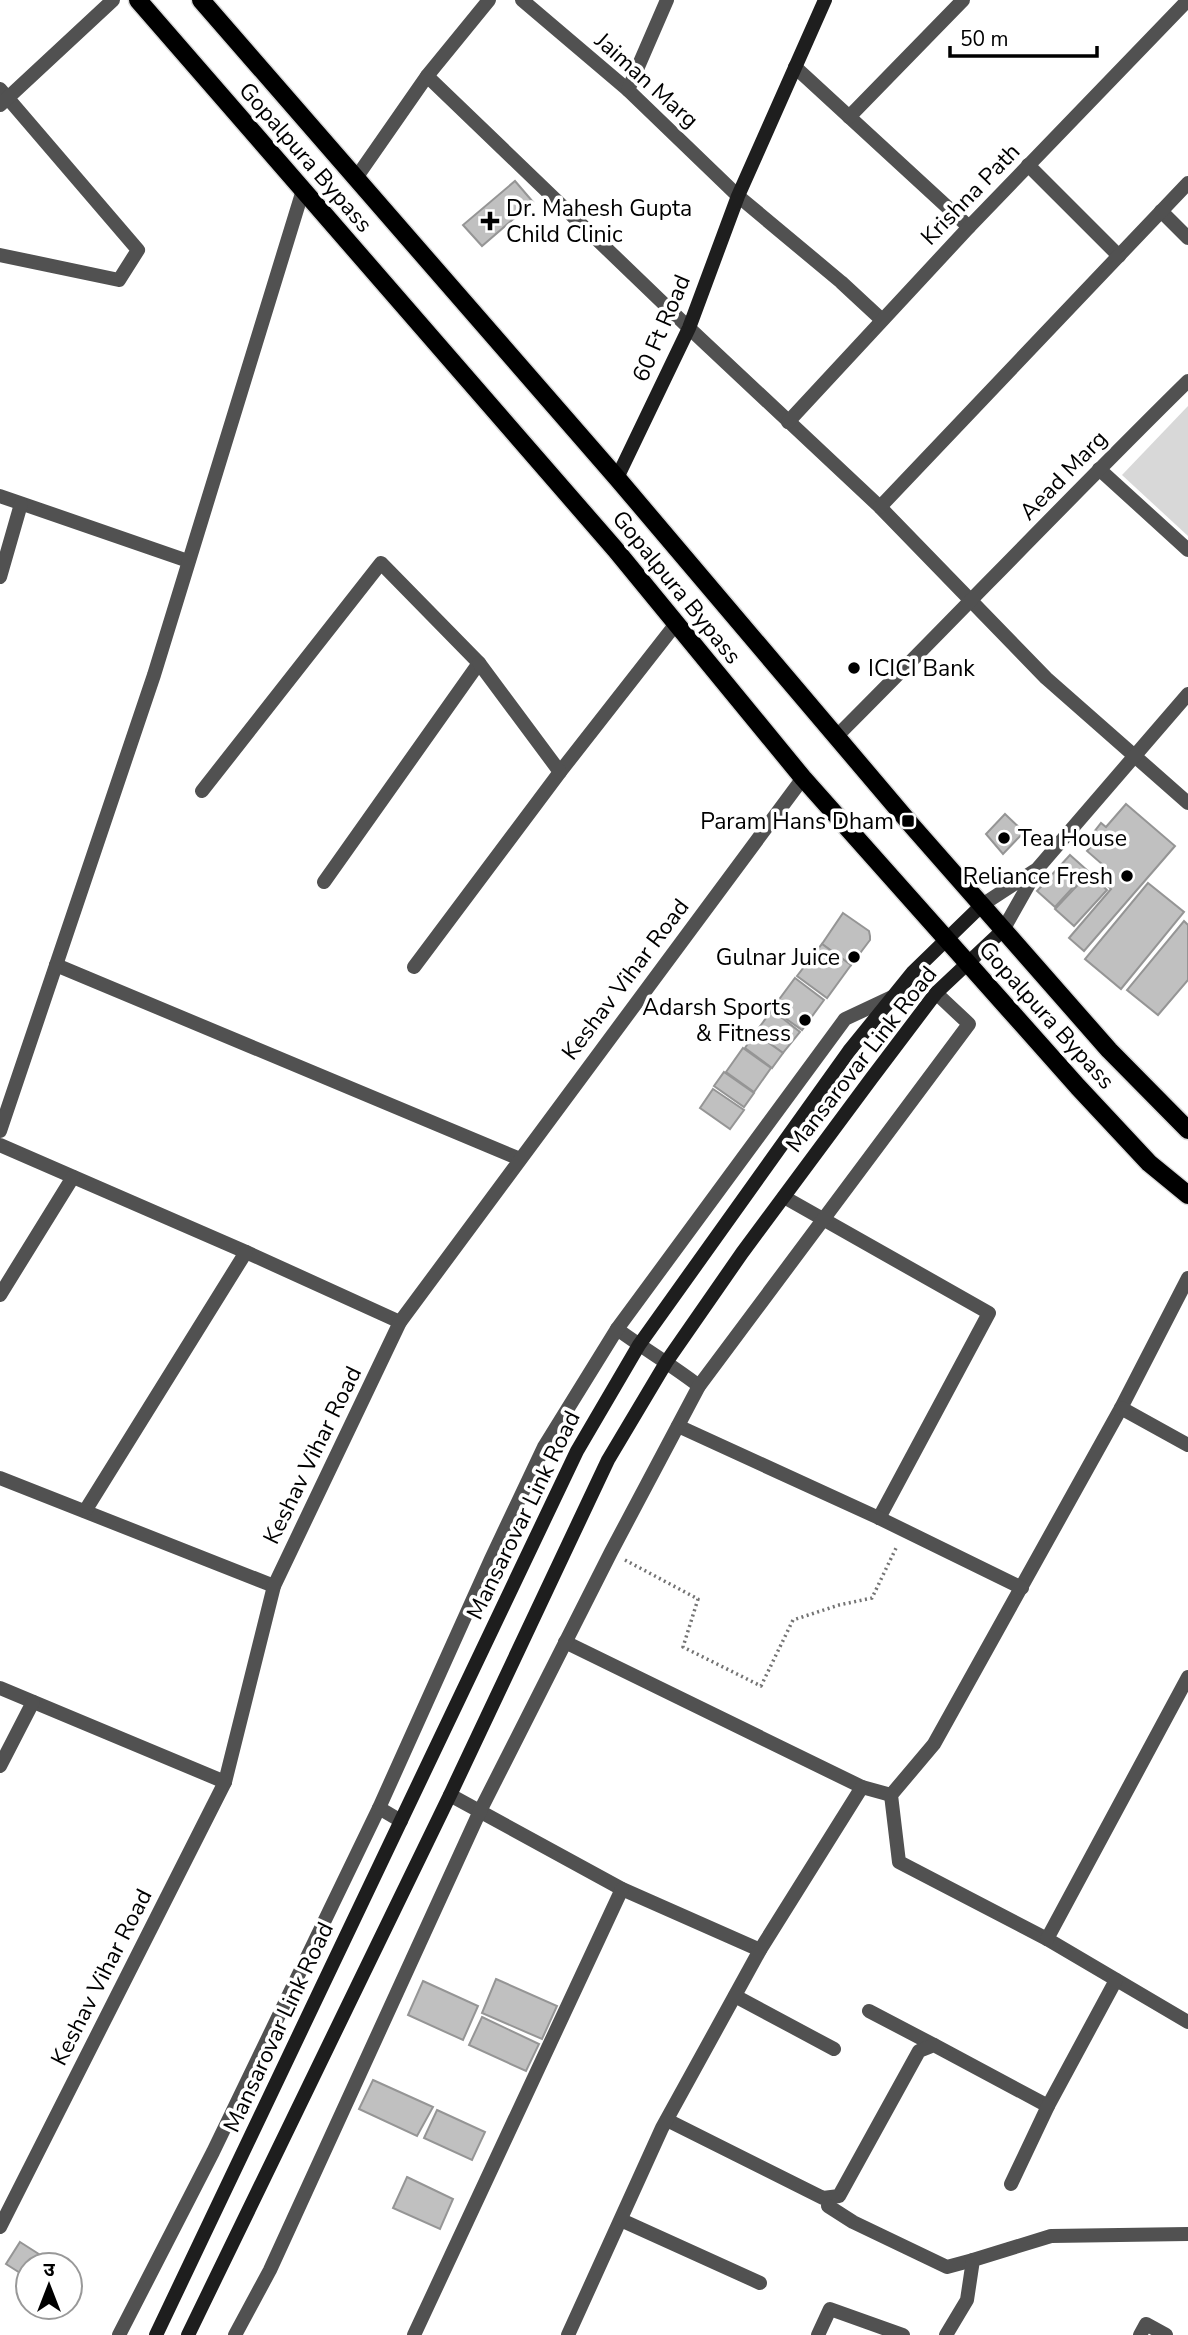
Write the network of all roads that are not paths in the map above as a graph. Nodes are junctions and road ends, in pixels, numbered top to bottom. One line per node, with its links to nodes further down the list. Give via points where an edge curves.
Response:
1 (113, 0): 13 (street)
2 (138, 0): 18 (main road, Gopalpura Bypass)
3 (201, 0): 16 (main road, Gopalpura Bypass)
4 (489, 0): 11 (street)
5 (522, 0): 12 (street, Jaiman Marg)
6 (667, 0): 12 (street)
7 (825, 0): 10 (street, 60 Ft Road)
8 (963, 0): 14 (street)
9 (1188, 1): 15 (street, Krishna Path)
10 (795, 67): 14 (street); 19 (street, 60 Ft Road)
11 (428, 76): 16 (street); 26 (street)
12 (628, 90): 19 (street, Jaiman Marg)
13 (3, 97): 23 (street, via 138,250 119,280)
14 (849, 117): 21 (street)
15 (1028, 165): 21 (street, Krishna Path); 24 (street)
16 (356, 178): 30 (main road, Gopalpura Bypass)
17 (1188, 183): 20 (street)
18 (303, 190): 35 (street); 38 (main road, Gopalpura Bypass, via 615,549)
19 (738, 196): 25 (street, Jaiman Marg); 26 (street, 60 Ft Road)
20 (1161, 211): 22 (street); 24 (street)
21 (969, 227): 25 (street, Krishna Path)
22 (1188, 238)
23 (0, 255)
24 (1119, 256): 33 (street)
25 (882, 320): 28 (street, Krishna Path)
26 (688, 328): 28 (street); 30 (street, 60 Ft Road)
27 (1188, 381): 29 (street, Aead Marg)
28 (788, 422): 33 (street)
29 (1099, 469): 34 (street); 37 (street, Aead Marg)
30 (617, 478): 41 (main road, Gopalpura Bypass)
31 (0, 496): 32 (street)
32 (21, 503): 35 (street); 36 (street)
33 (880, 507): 37 (street)
34 (1188, 550)
35 (188, 561): 53 (street)
36 (0, 577)
37 (972, 602): 41 (street, Aead Marg); 42 (street, via 1045,678)
38 (675, 625): 43 (street); 44 (main road, Gopalpura Bypass)
39 (479, 663): 43 (street); 45 (street, via 381,563); 48 (street)
40 (1188, 694): 42 (street)
41 (836, 737): 49 (main road, Gopalpura Bypass)
42 (1135, 757): 46 (street); 47 (street)
43 (561, 772): 54 (street)
44 (803, 778): 51 (main road, Gopalpura Bypass); 60 (street, Keshav Vihar Road)
45 (202, 791)
46 (1188, 803)
47 (1038, 868): 49 (street, Mansarovar Link Road); 50 (street, Mansarovar Link Road)
48 (324, 882)
49 (982, 905): 50 (main road, Gopalpura Bypass); 51 (street, Mansarovar Link Road)
50 (1003, 930): 52 (street, Mansarovar Link Road); 57 (main road, Gopalpura Bypass, via 1109,1050)
51 (947, 940): 52 (main road, Gopalpura Bypass); 56 (street, Mansarovar Link Road)
52 (967, 962): 55 (street, Mansarovar Link Road); 62 (main road, Gopalpura Bypass, via 1149,1163)
53 (56, 965): 58 (street); 60 (street)
54 (414, 967)
55 (936, 993): 63 (street, Mansarovar Link Road); 64 (street, via 969,1024)
56 (894, 996): 69 (street, via 845,1019); 70 (street, Mansarovar Link Road, via 849,1051)
57 (1188, 1130)
58 (0, 1131)
59 (0, 1145): 61 (street)
60 (520, 1160): 68 (street, Keshav Vihar Road)
61 (73, 1177): 65 (street); 67 (street)
62 (1188, 1195)
63 (783, 1197): 64 (street); 71 (street, Mansarovar Link Road)
64 (823, 1222): 72 (street); 78 (street, via 989,1313)
65 (246, 1252): 68 (street); 77 (street)
66 (1188, 1278): 73 (street)
67 (0, 1295)
68 (400, 1322): 79 (street, Keshav Vihar Road)
69 (617, 1329): 70 (street); 90 (street, via 544,1447)
70 (639, 1345): 71 (street); 92 (street, Mansarovar Link Road, via 577,1451)
71 (667, 1361): 72 (street); 88 (street, Mansarovar Link Road, via 608,1460)
72 (699, 1386): 74 (street)
73 (1121, 1408): 75 (street); 80 (street)
74 (678, 1426): 78 (street); 81 (street)
75 (1188, 1445)
76 (0, 1478): 77 (street)
77 (85, 1511): 79 (street)
78 (879, 1518): 80 (street)
79 (274, 1586): 86 (street, Keshav Vihar Road)
80 (1022, 1588): 89 (street, via 934,1744)
81 (565, 1642): 87 (street); 91 (street)
82 (1188, 1677): 94 (street)
83 (0, 1688): 84 (street)
84 (33, 1702): 85 (street); 86 (street)
85 (0, 1766)
86 (225, 1782): 107 (street, Keshav Vihar Road)
87 (863, 1787): 89 (street); 95 (street)
88 (450, 1795): 91 (street); 113 (street, Mansarovar Link Road)
89 (891, 1795): 94 (street, via 899,1862)
90 (380, 1808): 92 (street); 111 (street)
91 (480, 1811): 93 (street); 114 (street, via 270,2270)
92 (401, 1821): 112 (street, Mansarovar Link Road)
93 (622, 1889): 95 (street); 115 (street)
94 (1047, 1939): 96 (street)
95 (760, 1950): 97 (street)
96 (1116, 1980): 99 (street); 102 (street)
97 (735, 1996): 101 (street); 103 (street)
98 (869, 2011): 100 (street)
99 (1188, 2022)
100 (934, 2045): 102 (street); 103 (street, via 919,2050 839,2196 823,2197)
101 (834, 2049)
102 (1048, 2106): 104 (street)
103 (667, 2120): 106 (street)
104 (1011, 2183)
105 (828, 2206): 109 (street, via 947,2267)
106 (621, 2220): 110 (street); 116 (street)
107 (0, 2227)
108 (1188, 2234): 109 (street, via 1051,2236)
109 (973, 2260): 119 (street, via 967,2300)
110 (760, 2283)
111 (119, 2335)
112 (156, 2335)
113 (188, 2335)
114 (235, 2335)
115 (414, 2335)
116 (568, 2335)
117 (818, 2335): 118 (street, via 830,2309)
118 (903, 2335)
119 (946, 2335)
120 (1140, 2335): 121 (street, via 1146,2324)
121 (1166, 2335)

